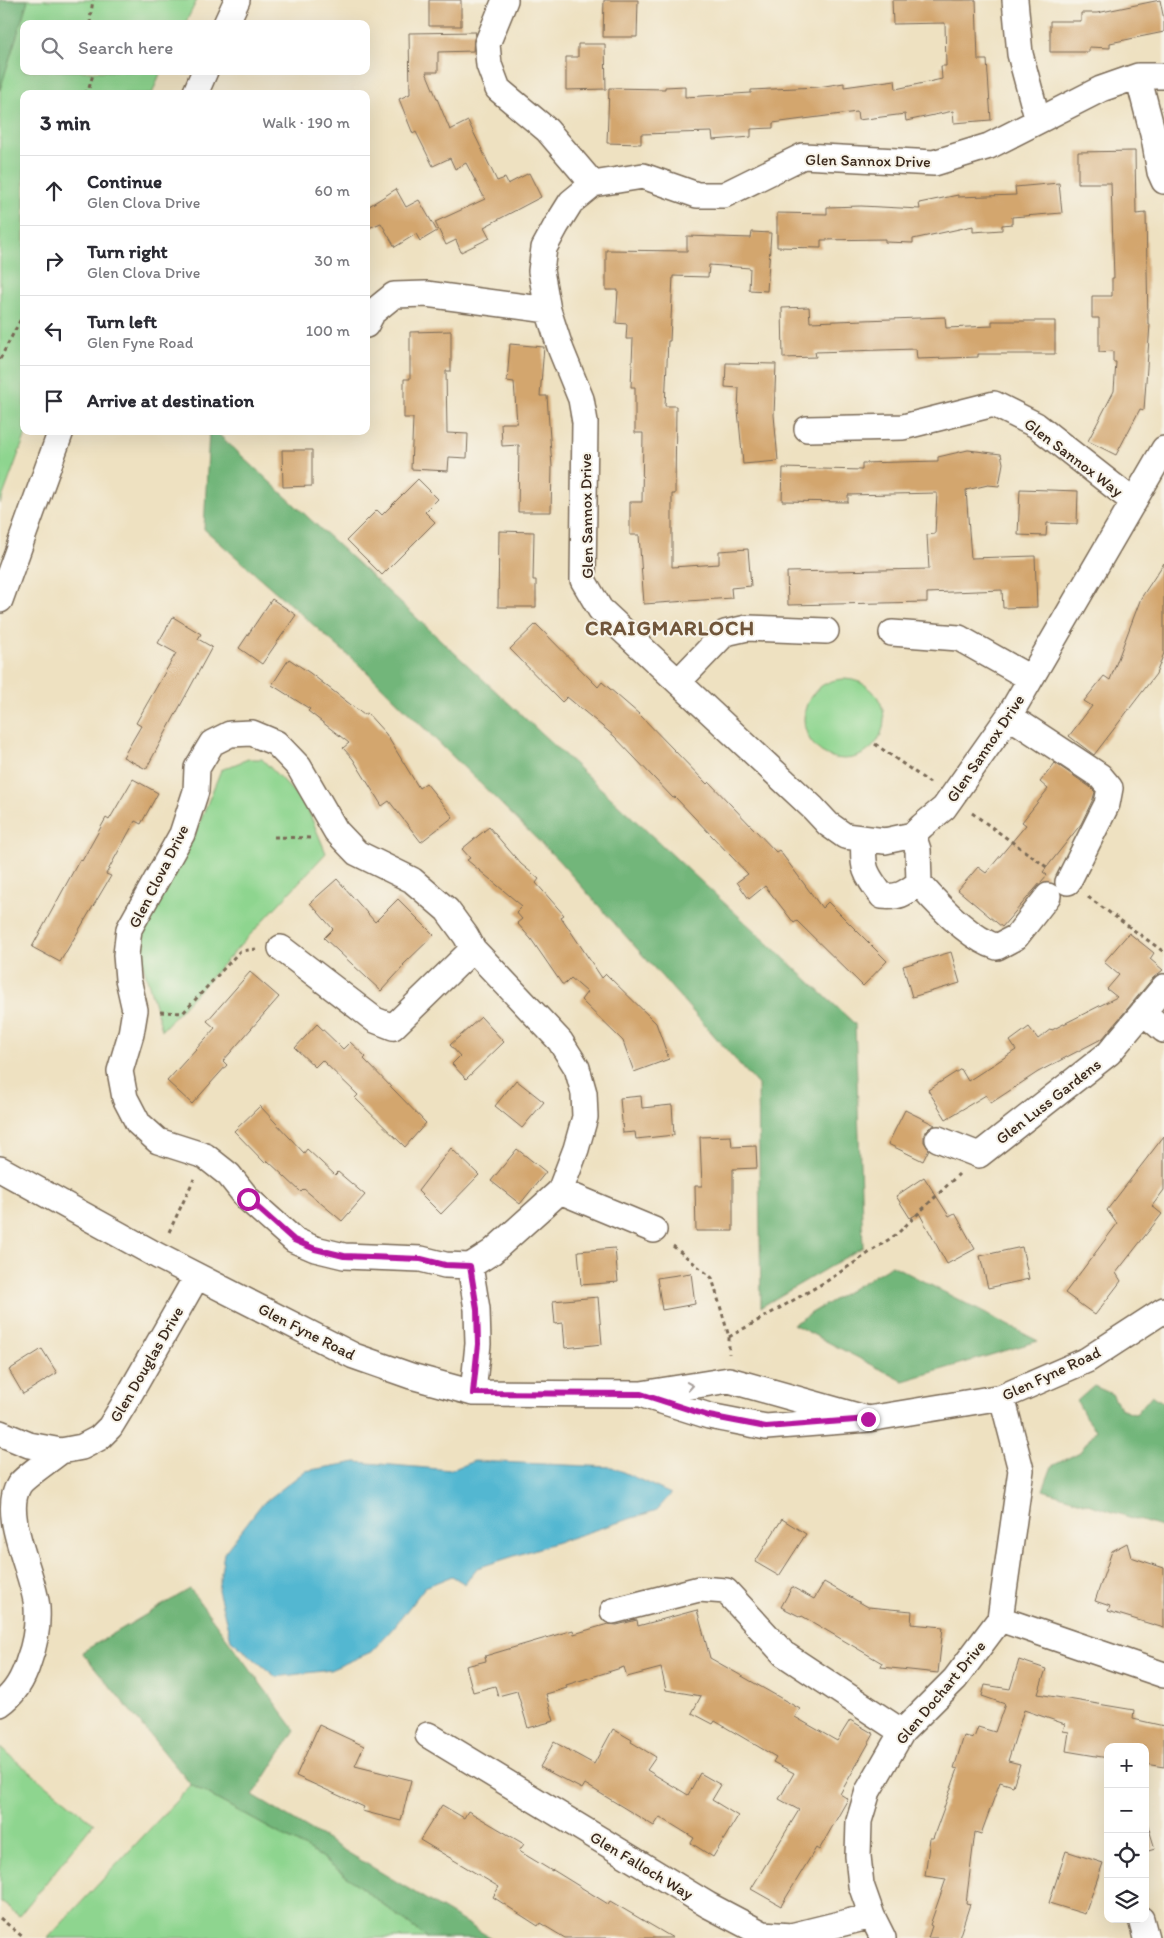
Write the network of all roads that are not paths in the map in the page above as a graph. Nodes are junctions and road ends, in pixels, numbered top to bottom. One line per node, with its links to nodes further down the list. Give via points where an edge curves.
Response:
1 (237, 0): 4 (street)
2 (505, 0): 11 (street, via 487,44 489,65 498,90 547,130)
3 (1015, 0): 9 (street, via 1020,54)
4 (228, 20)
5 (203, 75): 8 (street)
6 (1138, 76): 7 (street, Glen Sannox Drive); 9 (street, Glen Sannox Drive, via 1101,89); 10 (street)
7 (1164, 76)
8 (198, 90)
9 (1038, 121): 11 (street, Glen Sannox Drive, via 989,146 934,163 803,156 724,195 697,195 643,176)
10 (1164, 181)
11 (593, 184): 12 (street, Glen Sannox Drive, via 571,202 544,248 541,271)
12 (548, 310): 13 (street, via 426,294 394,296); 22 (street, Glen Sannox Drive, via 581,399 585,422 583,580 600,609)
13 (370, 318)
14 (807, 429): 17 (street, Glen Sannox Way, via 903,427 994,404 1036,426)
15 (60, 435): 18 (street)
16 (1164, 449): 17 (street, Glen Sannox Drive)
17 (1134, 502): 21 (street, Glen Sannox Drive)
18 (0, 600)
19 (826, 631): 22 (street, via 747,628 725,632)
20 (892, 633): 21 (street, via 960,638)
21 (1030, 678): 23 (street, Glen Sannox Drive)
22 (678, 682): 25 (street, Glen Sannox Drive, via 828,824 845,836)
23 (1009, 716): 24 (street, Glen Sannox Drive, via 944,808); 26 (street, via 1100,776 1110,788 1107,804 1058,889 1016,937 996,948 984,943 938,904)
24 (914, 835): 25 (street, Glen Sannox Drive, via 886,841); 26 (street)
25 (864, 839): 26 (street, via 865,874 882,896 894,897)
26 (919, 883)
27 (281, 948): 28 (street, via 374,1020 393,1027)
28 (473, 950): 34 (street, Glen Clova Drive, via 560,1041 577,1068 584,1094 585,1117); 36 (street, Glen Clova Drive, via 447,910 412,880 357,853 350,846 336,831 300,767 276,743 252,732 230,734 212,744 197,768 196,791 182,834 129,929 126,955 135,1010 120,1071 125,1098 138,1122 158,1141 205,1156 294,1240 344,1256 421,1259 445,1265)
29 (1164, 987): 30 (street, Glen Luss Gardens)
30 (1143, 1012): 31 (street); 32 (street, Glen Luss Gardens, via 1109,1053 980,1155)
31 (1164, 1030)
32 (938, 1139)
33 (0, 1170): 37 (street, Glen Fyne Road)
34 (560, 1191): 35 (street); 36 (street, Glen Clova Drive, via 492,1252)
35 (654, 1230)
36 (470, 1266): 39 (street, via 477,1309 478,1344)
37 (197, 1276): 39 (street, Glen Fyne Road, via 354,1356); 44 (street, Glen Douglas Drive, via 110,1427 99,1438 82,1447)
38 (1164, 1310): 41 (street, Glen Fyne Road, via 1087,1360)
39 (473, 1393): 40 (street, Glen Fyne Road)
40 (641, 1394): 42 (street, Glen Fyne Road, via 709,1416 766,1427); 42 (street, Glen Fyne Road, one-way to 42, via 729,1380)
41 (1002, 1397): 42 (street, Glen Fyne Road); 46 (street, Glen Dochart Drive, via 1021,1470)
42 (868, 1419)
43 (0, 1433): 44 (street, Glen Douglas Drive, via 29,1445)
44 (61, 1451): 48 (street, via 19,1485 13,1505 37,1607 35,1643 24,1677)
45 (613, 1611): 49 (street, via 699,1589 726,1591 784,1654)
46 (1000, 1619): 47 (street); 49 (street, Glen Dochart Drive, via 955,1679)
47 (1164, 1675)
48 (0, 1704)
49 (902, 1732): 52 (street, Glen Dochart Drive, via 868,1791 859,1821 861,1885)
50 (428, 1736): 52 (street, Glen Falloch Way, via 708,1905 763,1934 791,1936)
51 (1142, 1923): 53 (street)
52 (878, 1927)
53 (1146, 1938)

